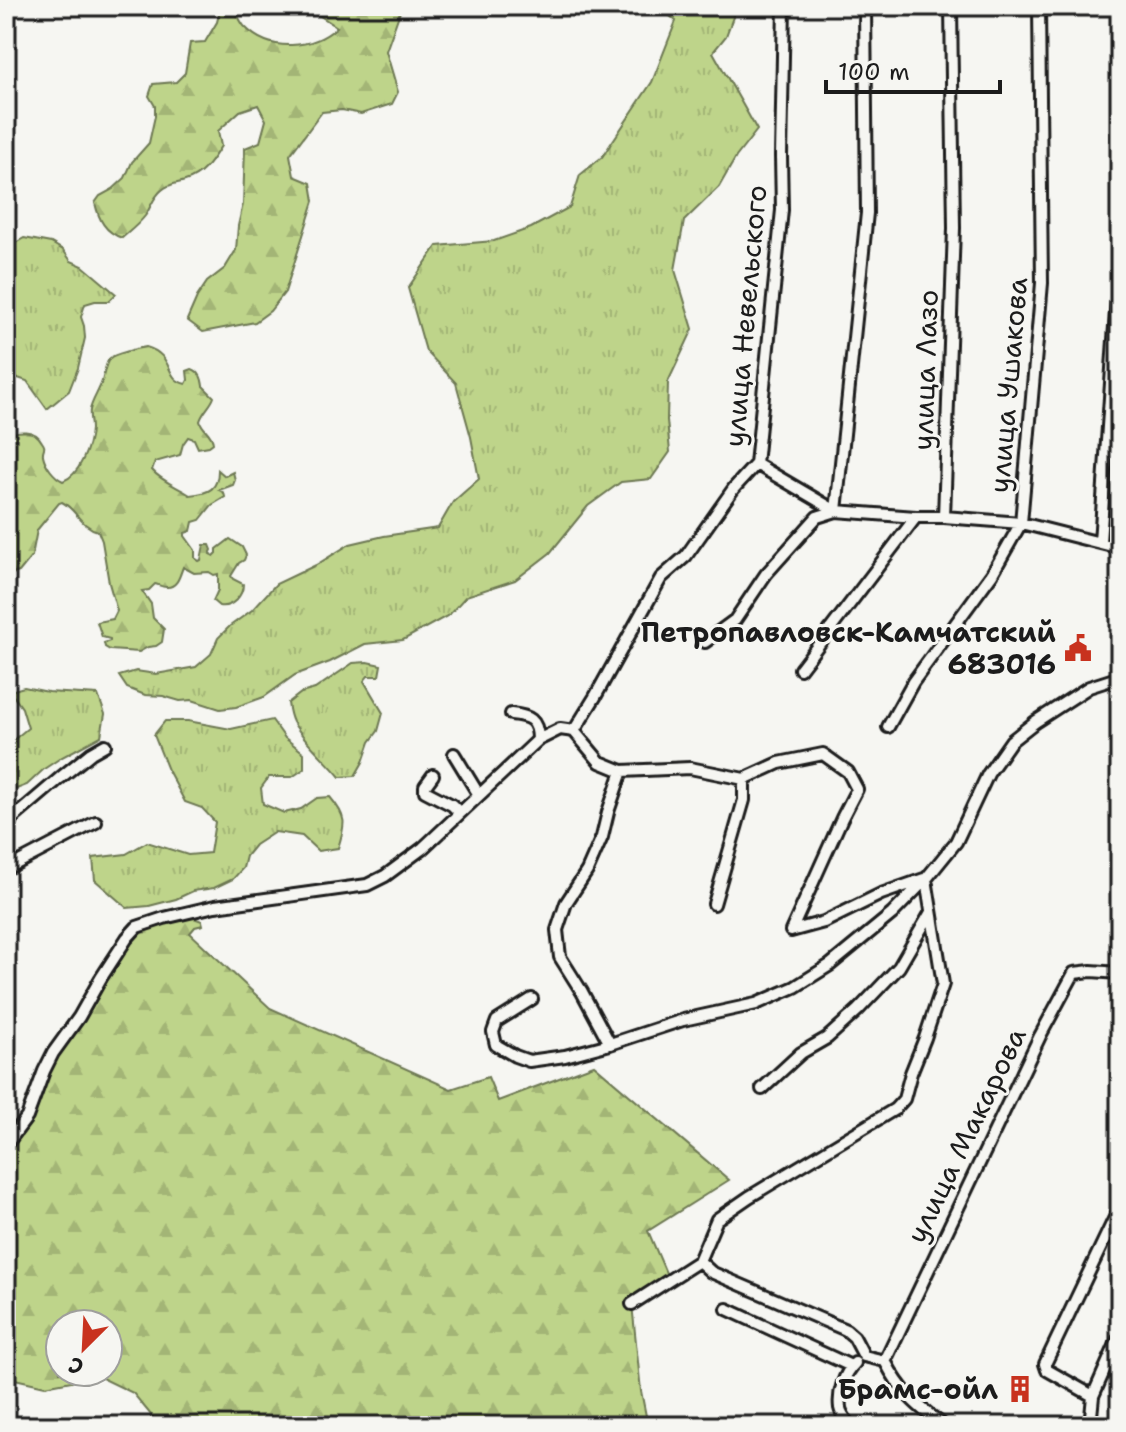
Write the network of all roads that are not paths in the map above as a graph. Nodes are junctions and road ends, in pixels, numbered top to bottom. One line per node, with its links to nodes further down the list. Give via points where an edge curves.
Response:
1 (784, 6): 6 (street, улица Невельского, via 782,210)
2 (865, 6): 7 (street, via 867,213)
3 (951, 6): 9 (street, улица Лазо, via 954,228)
4 (1039, 6): 10 (street, улица Ушакова, via 1042,283)
5 (1120, 253): 11 (street)
6 (756, 464): 7 (street); 18 (street, улица Невельского, via 686,556 661,578)
7 (836, 511): 8 (street); 13 (street, via 817,517 766,574 735,620)
8 (916, 517): 9 (street); 14 (street)
9 (944, 517): 10 (street)
10 (1021, 523): 11 (street); 17 (street, улица Ушакова)
11 (1100, 542): 12 (street)
12 (1120, 548)
13 (705, 642)
14 (800, 669)
15 (1120, 677): 30 (street, via 1089,687 1011,741 988,774 956,842)
16 (511, 714): 19 (street, via 530,718 538,728)
17 (888, 727)
18 (574, 731): 19 (street, via 560,729); 22 (street, via 600,762)
19 (538, 740): 25 (street)
20 (105, 745): 28 (street)
21 (454, 754): 25 (street)
22 (622, 771): 24 (street, via 690,768); 35 (street, via 602,837 557,930 560,957)
23 (433, 775): 26 (street, via 425,791)
24 (744, 779): 30 (street, via 779,763 823,754 848,772 857,789 791,931); 31 (street, via 744,800)
25 (479, 795): 26 (street)
26 (460, 813): 37 (street, via 423,848 367,885 215,906 137,927 53,1053 27,1117)
27 (96, 822): 29 (street)
28 (6, 824)
29 (6, 869)
30 (926, 879): 32 (street); 35 (street, via 892,914 795,987 756,1004)
31 (714, 904)
32 (931, 912): 36 (street, via 899,967 827,1038 801,1053); 39 (street, via 943,984 904,1099 717,1219)
33 (1120, 973): 44 (street, улица Макарова, via 1074,973)
34 (532, 999): 35 (street, via 497,1021 496,1045 529,1061)
35 (610, 1044)
36 (762, 1089)
37 (6, 1145)
38 (1120, 1207): 46 (street, via 1045,1364)
39 (699, 1261): 40 (street); 43 (street, via 711,1272 846,1330)
40 (632, 1304)
41 (727, 1309): 45 (street)
42 (1120, 1335): 46 (street)
43 (864, 1356): 44 (street); 45 (street)
44 (885, 1361): 48 (street, via 915,1404)
45 (851, 1366): 47 (street, via 842,1383 840,1411)
46 (1093, 1396): 49 (street)
47 (850, 1426)
48 (944, 1426)
49 (1090, 1426)

